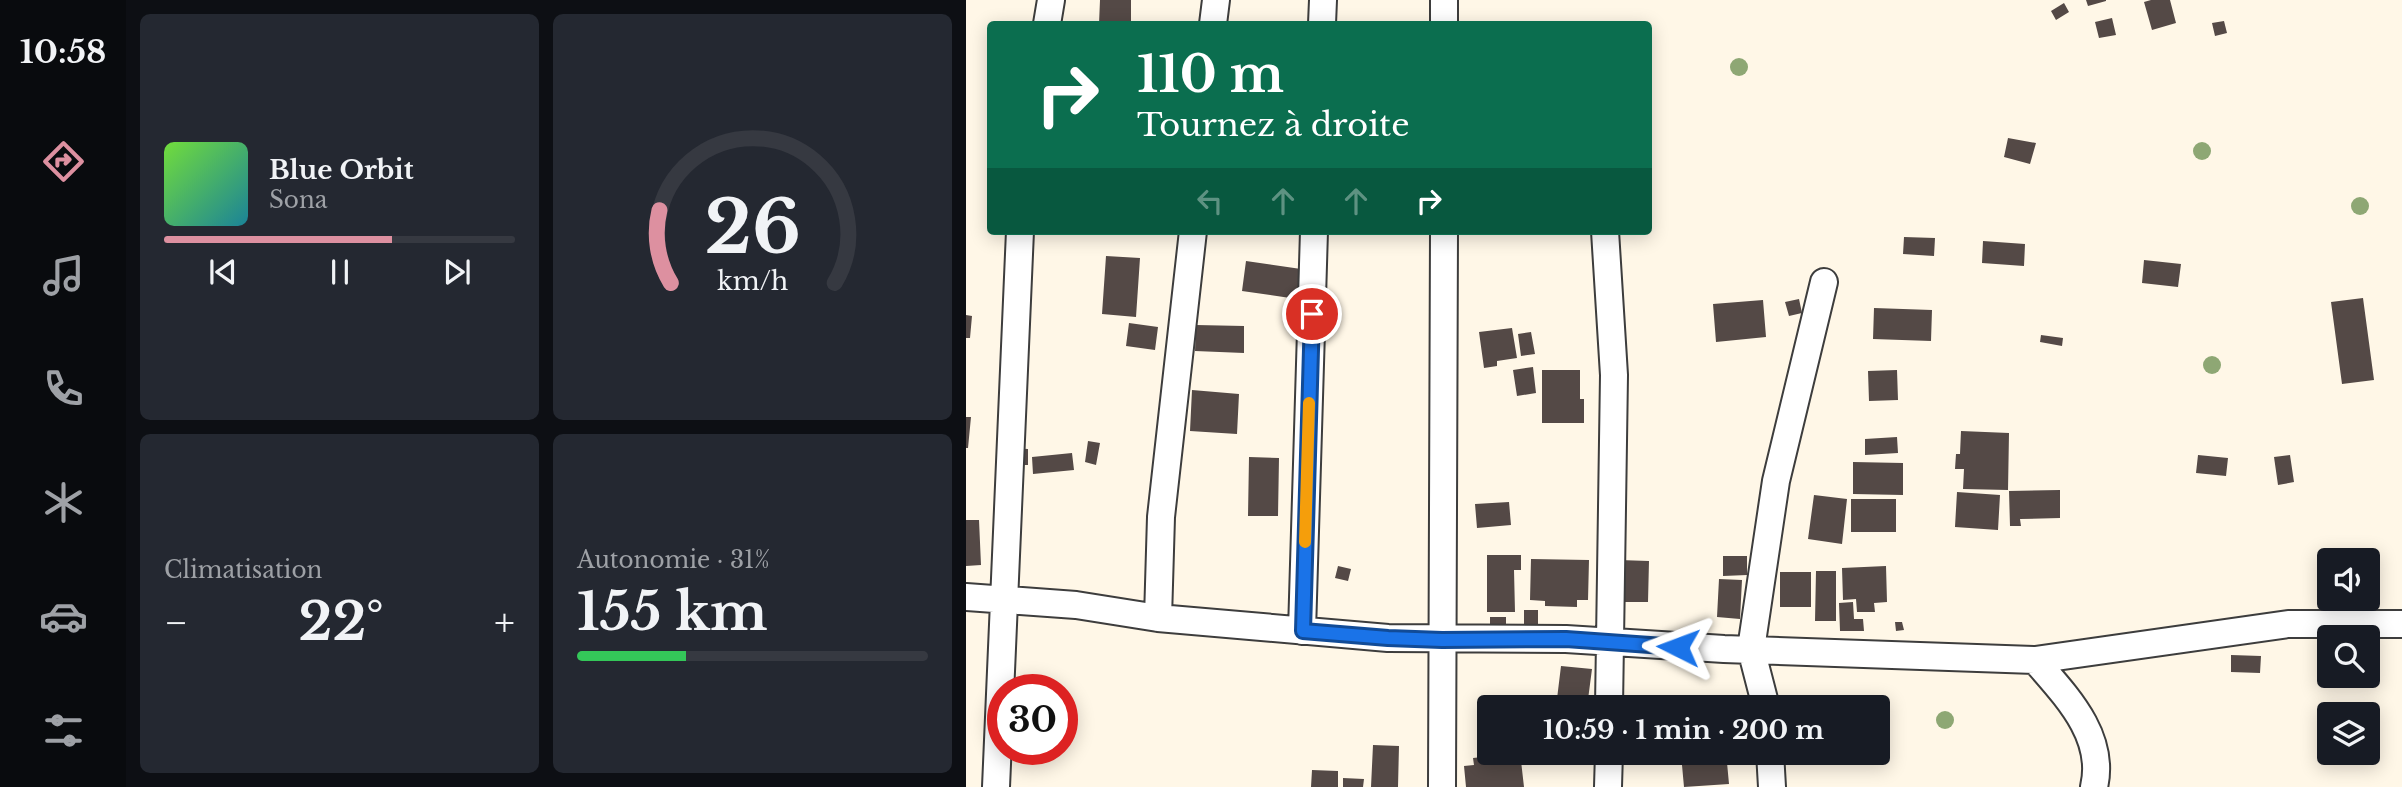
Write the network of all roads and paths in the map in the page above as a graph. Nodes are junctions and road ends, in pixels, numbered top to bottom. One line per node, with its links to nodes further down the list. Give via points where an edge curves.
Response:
1 (1051, 0): 5 (street)
2 (1216, 0): 6 (street)
3 (1322, 0): 7 (street)
4 (1444, 0): 8 (street)
5 (1047, 21)
6 (1213, 21)
7 (1322, 21)
8 (1444, 21)
9 (1020, 235): 16 (street)
10 (1193, 235): 17 (street, via 1161,517)
11 (1314, 235): 19 (street)
12 (1444, 235): 20 (street)
13 (1605, 235): 21 (street, via 1614,375)
14 (1824, 282): 22 (street, via 1776,481)
15 (966, 597): 16 (street)
16 (1004, 599): 17 (street); 28 (street)
17 (1158, 618): 19 (street)
18 (2402, 624): 23 (street, via 2288,624)
19 (1303, 631): 20 (street)
20 (1442, 640): 21 (street); 29 (street)
21 (1610, 643): 22 (street); 24 (street)
22 (1751, 649): 23 (street); 25 (street)
23 (2035, 660): 32 (street, via 2070,700 2092,738)
24 (1609, 695)
25 (1763, 695)
26 (1609, 765): 30 (street)
27 (1771, 765): 31 (street)
28 (996, 787)
29 (1442, 787)
30 (1608, 787)
31 (1772, 787)
32 (2094, 787)

